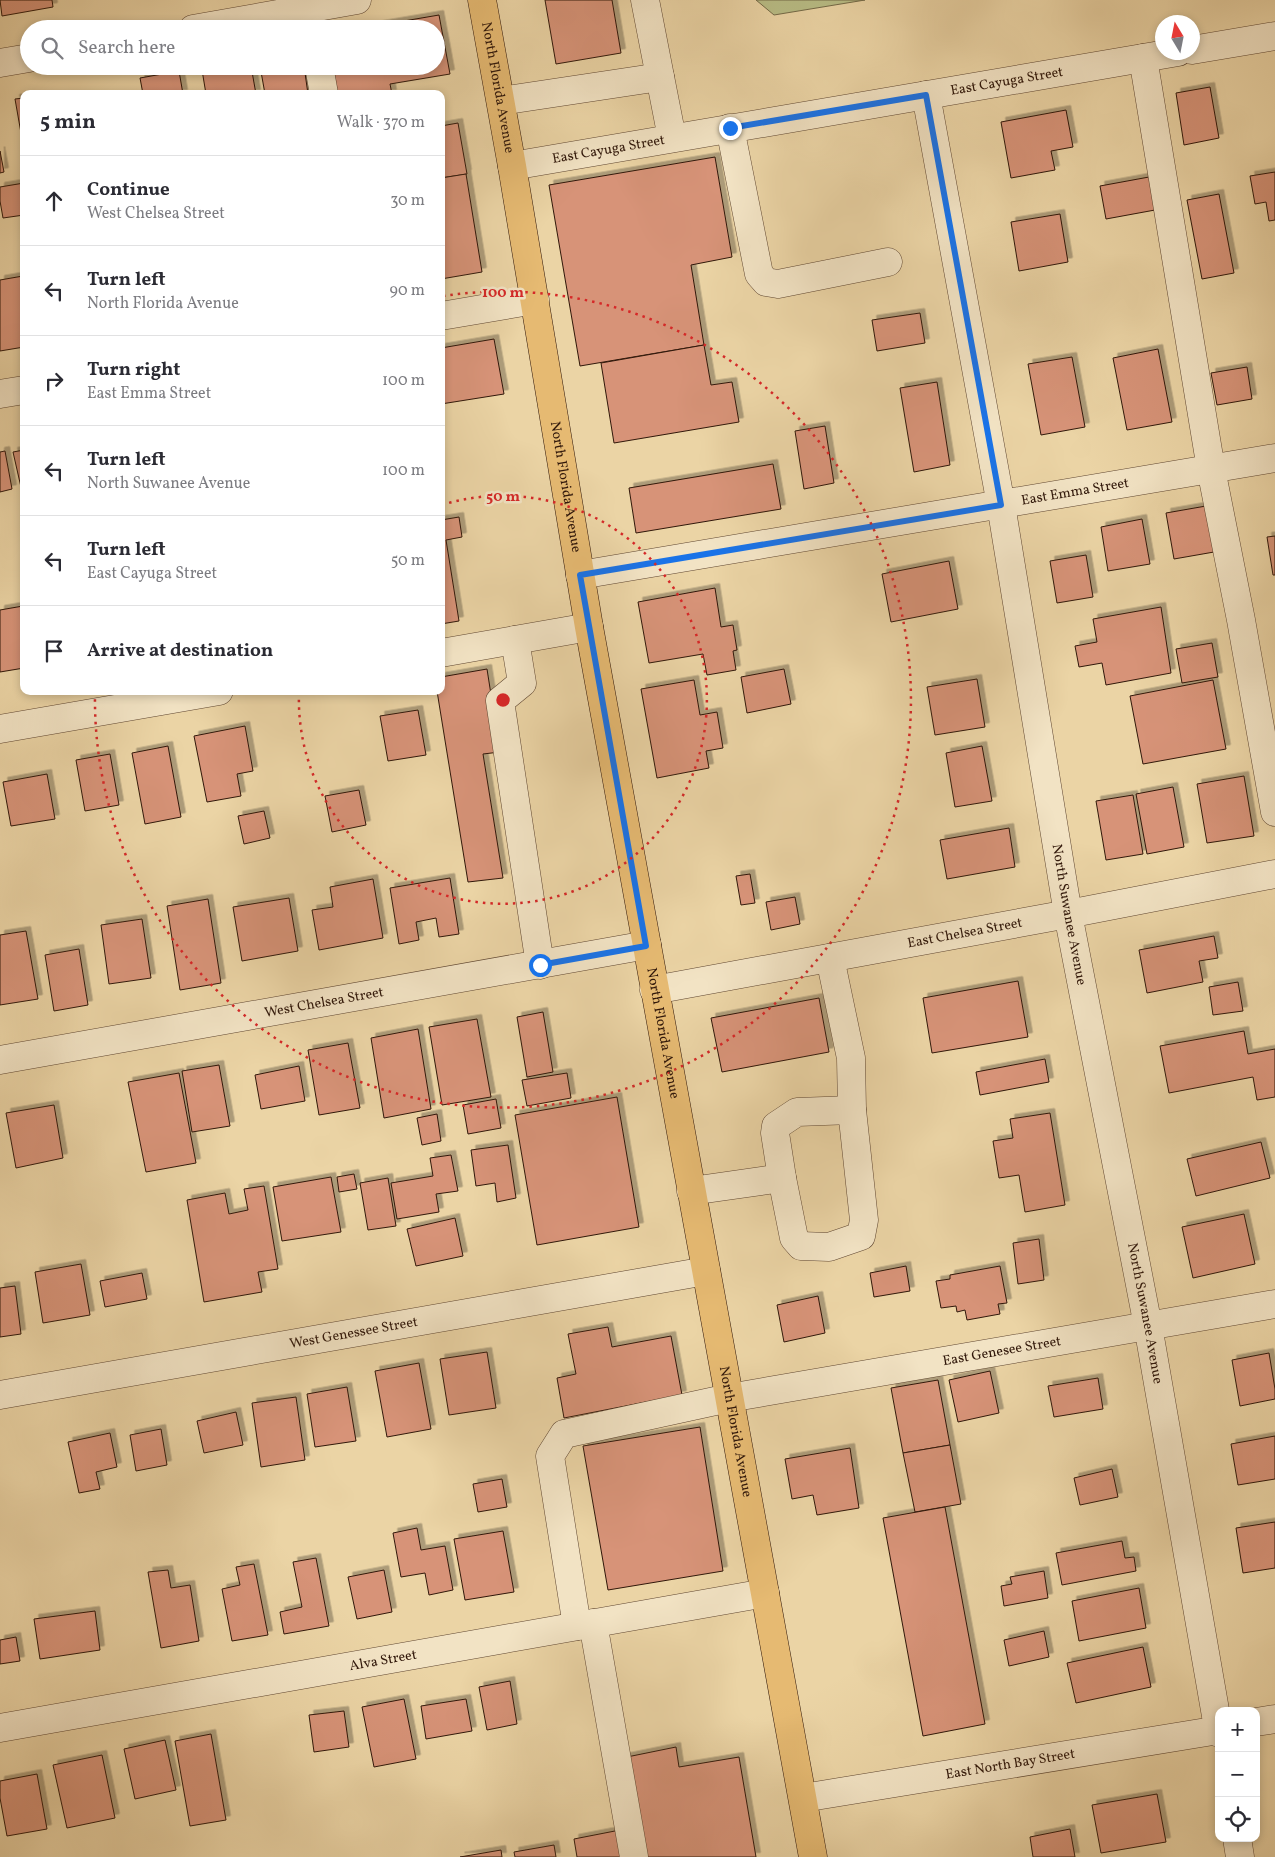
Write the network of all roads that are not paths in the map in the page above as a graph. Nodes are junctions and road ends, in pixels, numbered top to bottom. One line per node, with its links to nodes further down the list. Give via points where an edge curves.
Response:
1 (357, 0): 4 (street)
2 (482, 0): 16 (main road, North Florida Avenue)
3 (645, 0): 13 (street)
4 (309, 12): 5 (street)
5 (254, 20)
6 (1275, 36): 7 (street)
7 (1200, 49)
8 (1155, 56): 9 (street, East Cayuga Street)
9 (1143, 58): 15 (street, East Cayuga Street); 26 (street)
10 (20, 60): 11 (street)
11 (0, 63)
12 (321, 75): 14 (street)
13 (660, 77): 16 (street); 18 (street)
14 (323, 90)
15 (926, 95): 17 (street, East Cayuga Street); 27 (street, North Suwanee Avenue)
16 (500, 101): 19 (main road, North Florida Avenue)
17 (730, 128): 18 (street, East Cayuga Street); 20 (street, via 759,274 766,282 778,284)
18 (672, 138): 19 (street, East Cayuga Street)
19 (512, 166): 21 (main road, North Florida Avenue)
20 (888, 262)
21 (535, 300): 22 (street); 28 (main road, North Florida Avenue)
22 (445, 315)
23 (20, 391): 24 (street)
24 (0, 394)
25 (1275, 458): 26 (street, East Emma Street)
26 (1211, 469): 27 (street, East Emma Street); 34 (street)
27 (1001, 505): 28 (street, East Emma Street); 36 (street, North Suwanee Avenue)
28 (580, 575): 29 (main road, North Florida Avenue)
29 (589, 627): 30 (street); 37 (main road, North Florida Avenue)
30 (515, 640): 31 (street); 39 (street, via 522,683 500,701)
31 (445, 652)
32 (196, 695): 33 (street)
33 (0, 729)
34 (1275, 812)
35 (1275, 874): 36 (street, East Chelsea Street)
36 (1068, 914): 38 (street, East Chelsea Street); 47 (street, North Suwanee Avenue)
37 (646, 946): 39 (street, West Chelsea Street); 40 (main road, North Florida Avenue)
38 (830, 958): 40 (street, East Chelsea Street); 42 (street, via 851,1058)
39 (540, 965): 41 (street, West Chelsea Street)
40 (654, 990): 44 (main road, North Florida Avenue)
41 (0, 1060)
42 (852, 1110): 43 (street, via 797,1112 776,1126); 43 (street, via 864,1220 861,1236 829,1247 801,1246 794,1238)
43 (782, 1178): 44 (street)
44 (691, 1191): 45 (main road, North Florida Avenue)
45 (706, 1271): 48 (street, West Genessee Street); 49 (main road, North Florida Avenue)
46 (1275, 1304): 47 (street, East Genesee Street)
47 (1148, 1326): 49 (street, East Genesee Street); 52 (street, North Suwanee Avenue)
48 (0, 1395)
49 (729, 1398): 50 (main road, North Florida Avenue); 51 (street, East Genesee Street, via 564,1434 550,1456)
50 (765, 1593): 51 (street, Alva Street); 57 (main road, North Florida Avenue)
51 (585, 1625): 55 (street, Alva Street); 59 (street, East Genesee Street)
52 (1215, 1708)
53 (1275, 1719): 54 (street)
54 (1260, 1721)
55 (0, 1728)
56 (1215, 1732): 57 (street, East North Bay Street)
57 (802, 1798): 60 (main road, North Florida Avenue)
58 (1238, 1842): 61 (street)
59 (634, 1857)
60 (813, 1857)
61 (1240, 1857)

